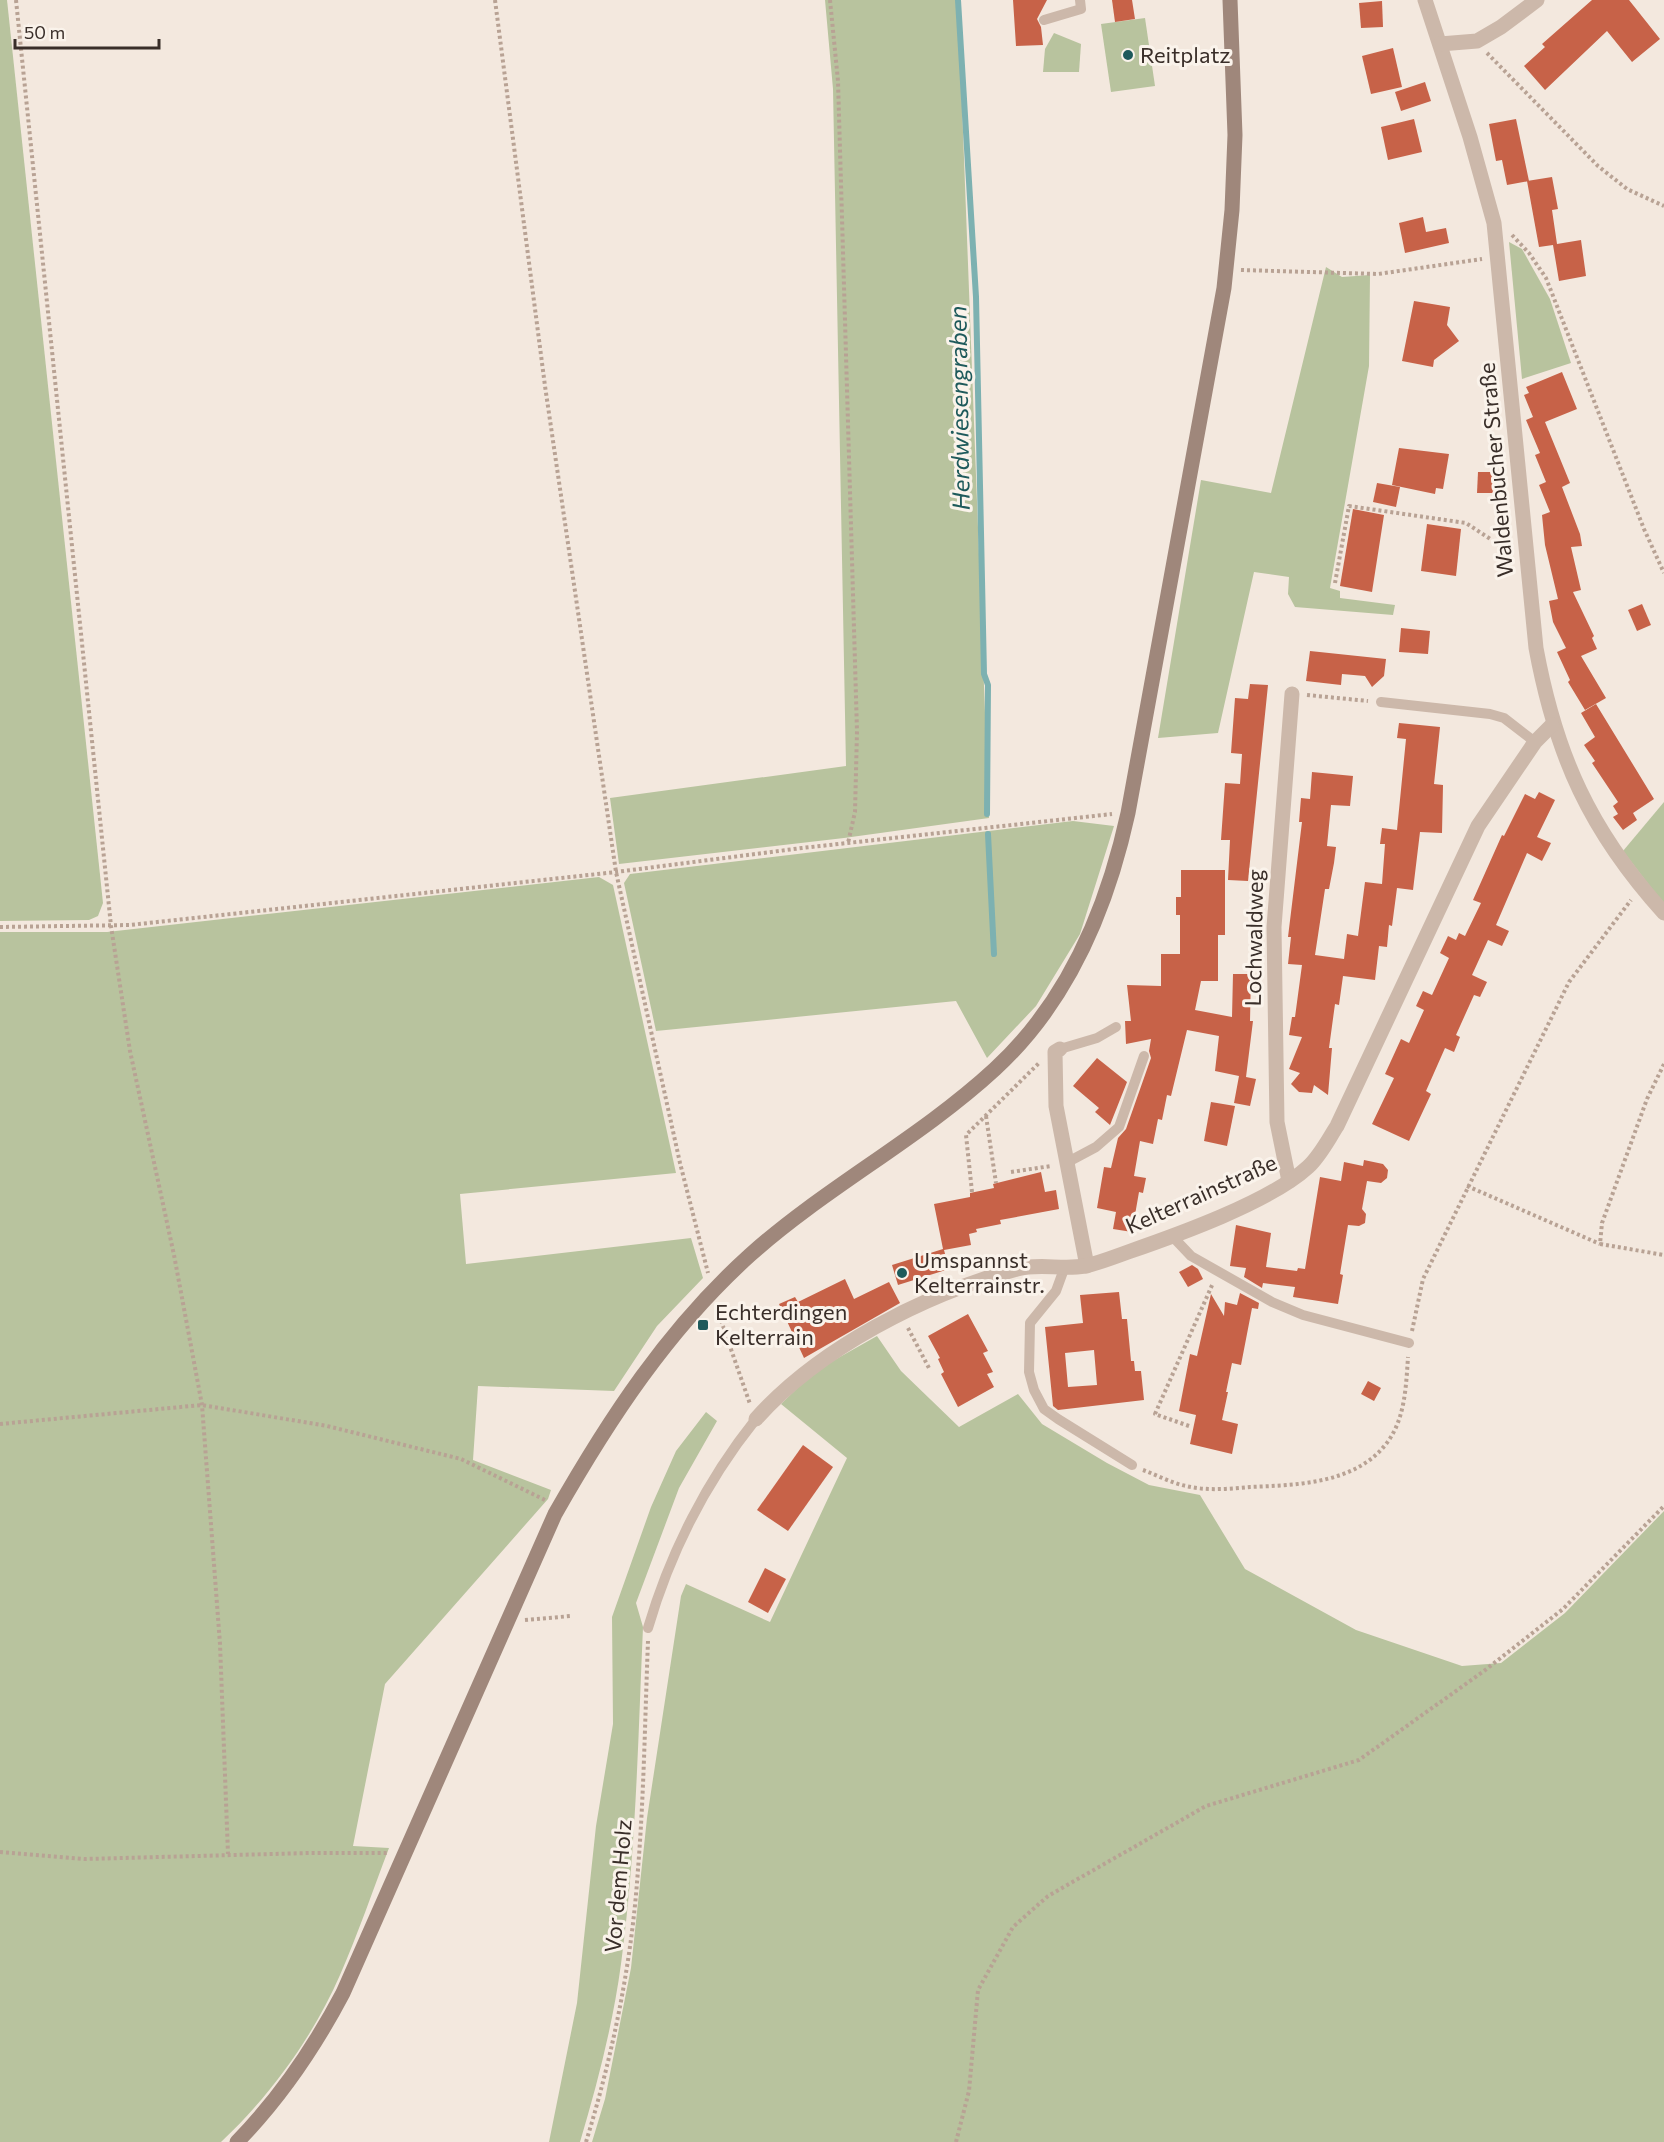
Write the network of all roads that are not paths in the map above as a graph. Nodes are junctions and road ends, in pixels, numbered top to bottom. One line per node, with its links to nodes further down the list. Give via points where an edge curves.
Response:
1 (1080, 0): 5 (lane, via 1082,9)
2 (1230, 0): 24 (main road, via 1234,135 1226,268 1216,341 1128,813 1110,882 1086,942 1052,1003 996,1068 776,1233 678,1329 635,1385 559,1508 348,1982 310,2052 272,2104)
3 (1425, 0): 6 (street, Waldenbucher Straße)
4 (1537, 0): 6 (street, via 1477,41)
5 (1044, 20)
6 (1440, 45): 9 (street, Waldenbucher Straße, via 1494,223 1536,648)
7 (1292, 694): 16 (street, Lochwaldweg, via 1274,927 1277,1122)
8 (1381, 702): 10 (lane, via 1490,714 1504,718)
9 (1552, 724): 10 (street, Kelterrainstraße); 11 (street, Waldenbucher Straße, via 1596,823 1642,889)
10 (1535, 742): 16 (street, Kelterrainstraße, via 1470,842 1337,1126 1308,1166)
11 (1664, 913)
12 (1116, 1027): 13 (lane, via 1097,1038)
13 (1057, 1051): 15 (street, via 1056,1106)
14 (1144, 1056): 15 (lane, via 1119,1127 1096,1147)
15 (1066, 1163): 18 (street)
16 (1288, 1181): 17 (street, Kelterrainstraße)
17 (1173, 1237): 18 (street, Kelterrainstraße); 20 (lane, via 1191,1256 1272,1302 1303,1315)
18 (1087, 1266): 19 (street, Kelterrainstraße)
19 (1064, 1269): 21 (street, Kelterrainstraße, via 1020,1268 958,1287 901,1314 814,1365); 22 (lane, via 1056,1291 1030,1323 1029,1372 1035,1390 1044,1409)
20 (1409, 1343)
21 (756, 1419): 23 (lane, via 732,1449 705,1497 663,1579)
22 (1132, 1466)
23 (648, 1628)
24 (237, 2142)

